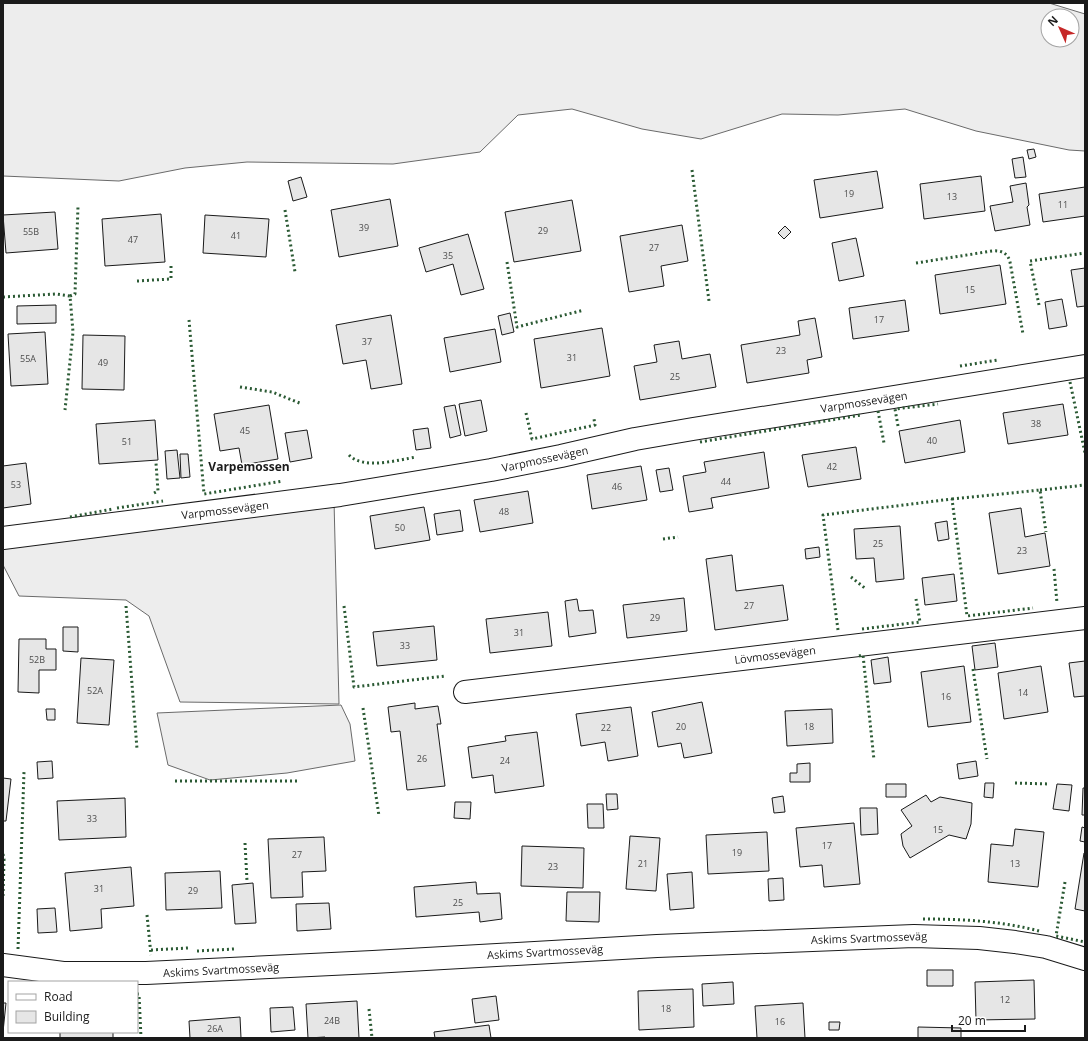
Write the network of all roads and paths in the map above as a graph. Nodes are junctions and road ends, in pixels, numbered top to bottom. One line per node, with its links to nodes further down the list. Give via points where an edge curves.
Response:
1 (1085, 366): 2 (street, Varpmossevägen, via 635,439 491,470 340,495)
2 (3, 538)
3 (1085, 618): 4 (street, Lövmossevägen)
4 (465, 692)
5 (1085, 959): 6 (street, Askims Svartmosseväg, via 1046,947 1015,942 914,936 657,946 146,973 63,973)
6 (3, 965)

